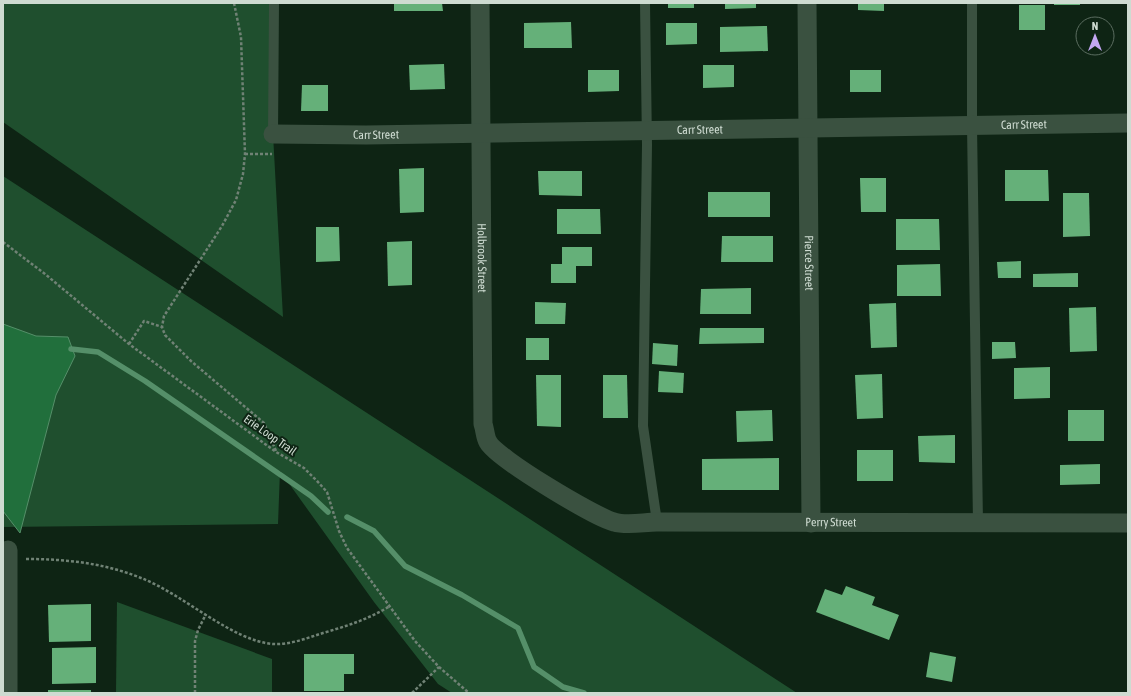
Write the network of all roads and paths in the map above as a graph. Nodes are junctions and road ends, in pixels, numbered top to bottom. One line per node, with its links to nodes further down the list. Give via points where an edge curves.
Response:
1 (234, 3): 14 (path, via 241,37 245,154 243,174 236,200 164,316)
2 (274, 3): 12 (lane)
3 (480, 3): 11 (street, Holbrook Street)
4 (645, 3): 10 (lane)
5 (807, 3): 9 (street, Pierce Street)
6 (972, 3): 8 (lane)
7 (1128, 123): 8 (street, Carr Street)
8 (972, 126): 9 (street, Carr Street); 19 (lane)
9 (808, 128): 10 (street, Carr Street); 20 (street, Pierce Street)
10 (647, 130): 11 (street, Carr Street); 18 (lane, via 643,426)
11 (480, 132): 12 (street, Carr Street); 17 (street, Holbrook Street, via 483,424 488,442 498,453)
12 (272, 134)
13 (3, 242): 15 (path, Erie Loop Trail)
14 (162, 327): 15 (path, via 144,321); 16 (path, via 165,335 191,361 264,423)
15 (129, 344): 16 (path, Erie Loop Trail)
16 (276, 452): 24 (path, Erie Loop Trail, via 304,468 327,492 342,539)
17 (544, 485): 18 (street, Perry Street, via 614,522)
18 (658, 522): 20 (street, Perry Street)
19 (978, 522): 20 (street, Perry Street); 21 (street, Perry Street)
20 (811, 523)
21 (1128, 523)
22 (15, 554): 23 (street); 25 (path, via 94,564 118,570 170,591)
23 (6, 580): 27 (street)
24 (390, 606): 25 (path, via 372,617 351,625 297,641 274,644 246,638); 26 (path, Erie Loop Trail, via 415,641)
25 (207, 614): 28 (path, via 195,641)
26 (439, 667): 29 (path); 30 (path, Erie Loop Trail)
27 (8, 693)
28 (195, 693)
29 (412, 693)
30 (469, 693)

